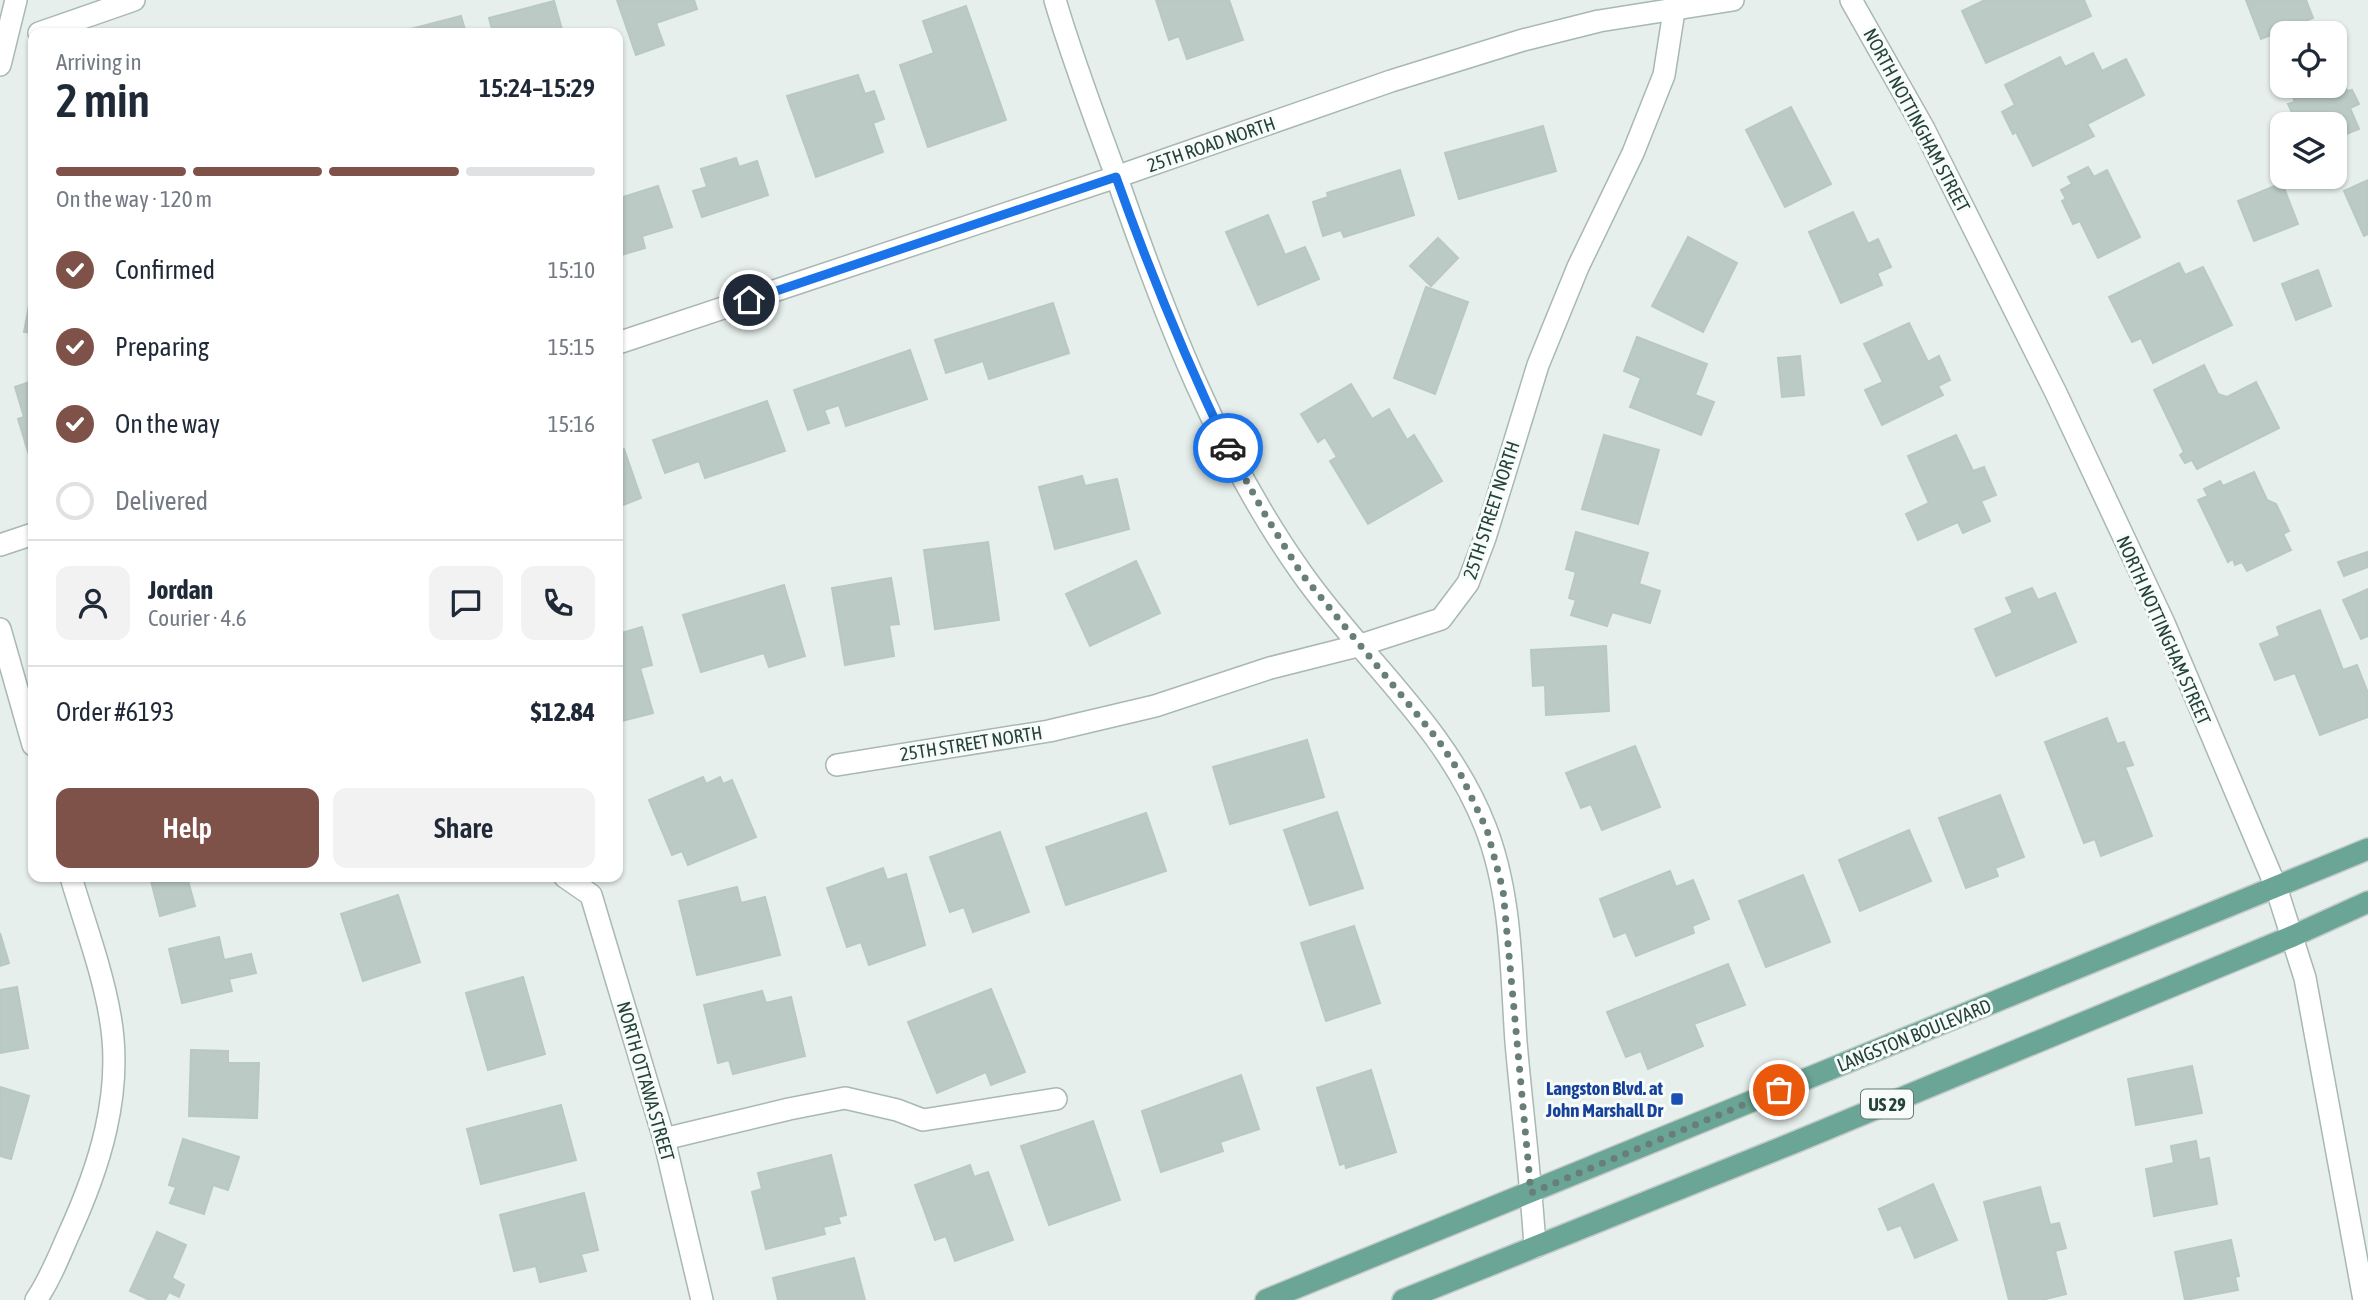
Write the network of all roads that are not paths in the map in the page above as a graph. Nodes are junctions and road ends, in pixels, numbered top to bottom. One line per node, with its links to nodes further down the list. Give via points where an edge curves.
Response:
1 (16, 0): 9 (street)
2 (134, 0): 7 (street)
3 (1055, 0): 10 (street)
4 (1733, 0): 6 (street, 25TH ROAD NORTH)
5 (1850, 0): 21 (street, NORTH NOTTINGHAM STREET, via 1924,129 2056,393 2164,623)
6 (1674, 10): 10 (street, 25TH ROAD NORTH, via 1599,21 1522,40); 15 (street, 25TH STREET NORTH, via 1664,75 1538,365 1468,583 1441,619)
7 (53, 28)
8 (28, 38): 9 (street)
9 (2, 53)
10 (1116, 177): 11 (street, 25TH ROAD NORTH); 15 (street, via 1154,281 1230,452 1301,573)
11 (623, 341)
12 (28, 536): 13 (street)
13 (0, 545)
14 (0, 629): 16 (street)
15 (1360, 645): 17 (street, 25TH STREET NORTH, via 1270,668 1155,706 1049,731); 26 (street, via 1438,740 1460,773 1487,830 1503,890)
16 (28, 727)
17 (837, 765)
18 (2368, 849): 21 (main road, LANGSTON BOULEVARD)
19 (72, 882): 28 (street, via 110,1016 111,1101 86,1195)
20 (572, 882): 25 (street, NORTH OTTAWA STREET, via 592,895)
21 (2276, 887): 23 (street, NORTH NOTTINGHAM STREET); 26 (main road, LANGSTON BOULEVARD)
22 (2368, 902): 23 (main road, US 29)
23 (2293, 936): 27 (main road, US 29); 32 (street, NORTH NOTTINGHAM STREET, via 2305,978)
24 (1056, 1099): 25 (street, via 923,1120 845,1098)
25 (664, 1139): 29 (street, NORTH OTTAWA STREET)
26 (1531, 1193): 27 (street); 30 (main road, LANGSTON BOULEVARD)
27 (1535, 1247): 31 (main road, US 29)
28 (36, 1300)
29 (702, 1300)
30 (1266, 1300)
31 (1403, 1300)
32 (2364, 1300)

